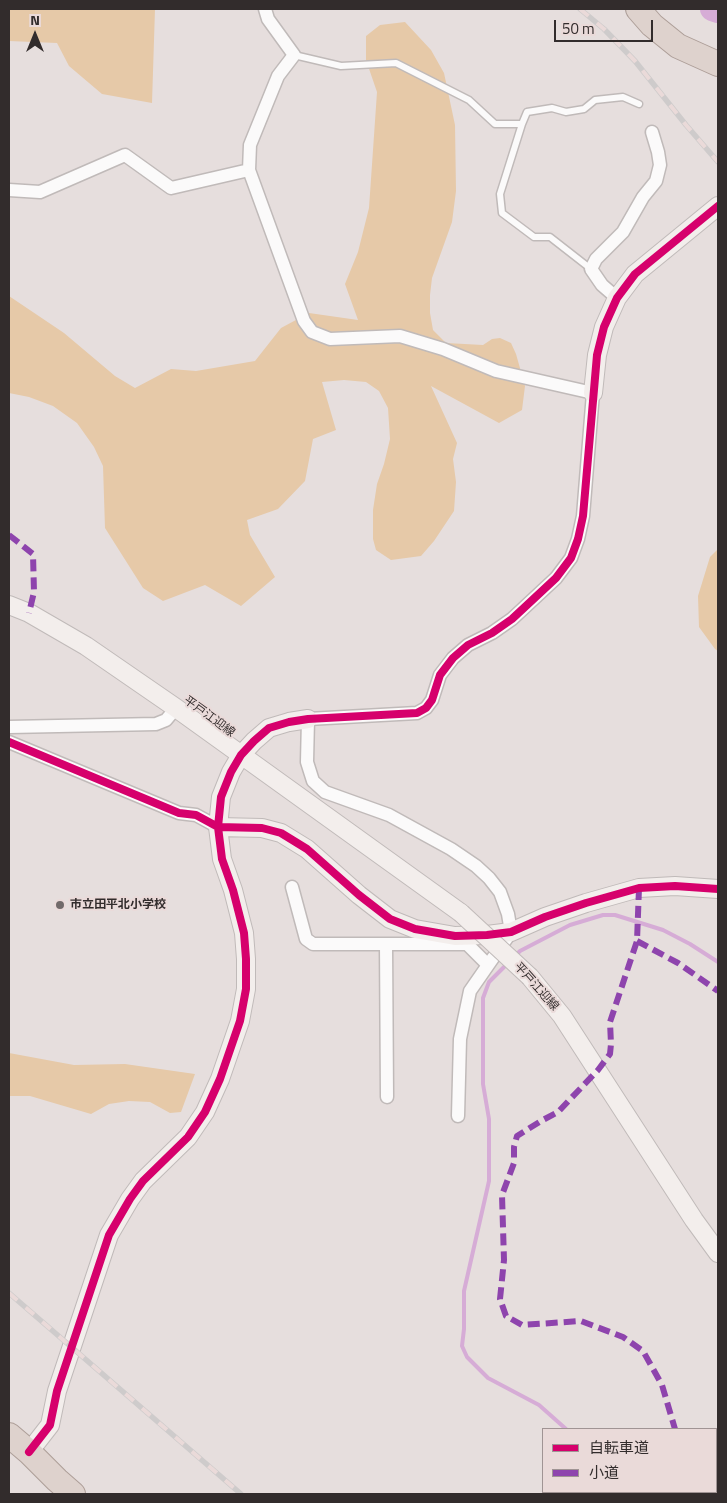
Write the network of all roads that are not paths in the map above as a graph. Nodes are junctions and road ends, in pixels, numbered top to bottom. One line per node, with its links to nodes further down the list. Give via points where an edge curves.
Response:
1 (265, 9): 3 (street, via 268,20)
2 (638, 9): 4 (highway, via 678,46)
3 (294, 55): 6 (lane, via 341,66 396,63 469,100 495,124); 8 (street, via 278,76 250,145)
4 (718, 64)
5 (639, 104): 6 (lane, via 623,97 595,100 584,110 566,112 552,108 527,112)
6 (522, 124): 11 (lane, via 500,194 502,214 534,237 550,237)
7 (652, 132): 11 (street, via 660,164 656,181 623,232 596,259)
8 (249, 170): 9 (street, via 171,188 125,155 40,192); 13 (street, via 304,321 312,332 330,339 400,336 443,348 496,371)
9 (9, 190)
10 (718, 206): 12 (street, via 635,274)
11 (591, 270): 12 (street)
12 (617, 298): 13 (street, via 604,327)
13 (593, 393): 16 (street, via 584,516 571,558 556,578 512,619 468,645 453,658 440,675 426,708 417,713)
14 (9, 604): 15 (street, 平戸江迎線, via 86,646)
15 (176, 708): 17 (street, via 166,720 156,724); 19 (street, 平戸江迎線)
16 (308, 719): 19 (street, via 269,728); 23 (street, via 307,762 313,781 325,792 389,815 476,866 500,892)
17 (9, 726)
18 (9, 742): 20 (street, via 179,813 196,815)
19 (241, 755): 20 (street, via 221,797); 28 (street, 平戸江迎線, bridge, via 461,913 530,976 562,1016)
20 (218, 827): 23 (street, via 262,828 281,833 307,849 390,920 454,936); 30 (street, via 222,859 244,933 246,989 240,1021 205,1112 188,1137 143,1181 109,1235 57,1391 50,1425)
21 (292, 887): 24 (street, via 306,939 313,944)
22 (718, 889): 23 (street, via 639,888 545,917)
23 (511, 932): 25 (street)
24 (386, 944): 25 (street, via 467,944); 26 (street)
25 (488, 965): 27 (street, via 470,991 460,1039)
26 (387, 1097)
27 (458, 1116)
28 (718, 1253)
29 (9, 1435): 30 (highway)
30 (29, 1452): 31 (highway)
31 (74, 1494)

